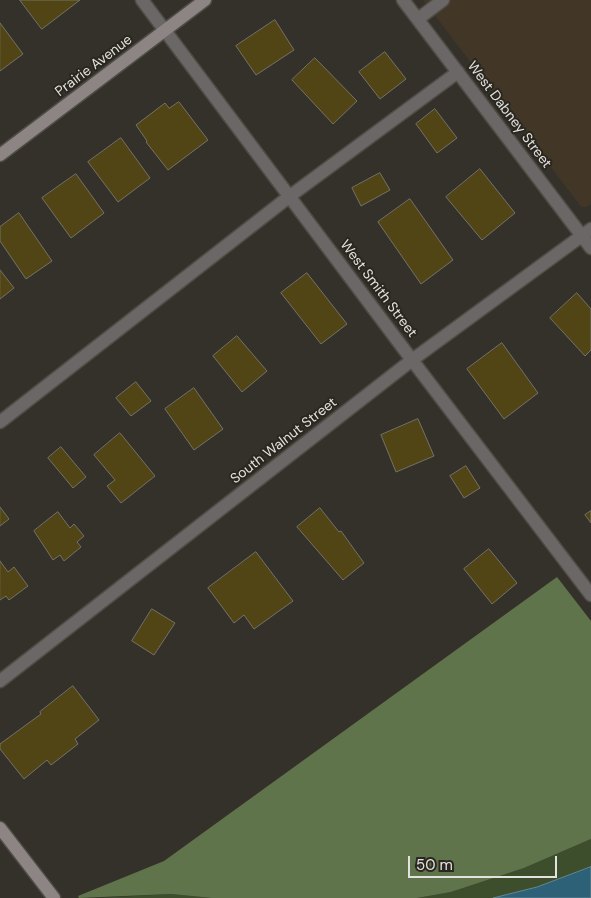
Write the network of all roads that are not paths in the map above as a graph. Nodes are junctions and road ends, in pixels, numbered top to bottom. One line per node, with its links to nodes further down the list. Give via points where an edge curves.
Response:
1 (142, 0): 6 (street, West Smith Street)
2 (205, 0): 6 (street, Prairie Avenue)
3 (403, 0): 5 (street, West Dabney Street)
4 (443, 0): 5 (street)
5 (418, 19): 7 (street, West Dabney Street)
6 (165, 31): 8 (street, Prairie Avenue); 9 (street, West Smith Street)
7 (458, 72): 9 (street); 10 (street, West Dabney Street)
8 (0, 155)
9 (290, 196): 12 (street, West Smith Street); 13 (street)
10 (587, 233): 11 (street, West Dabney Street); 12 (street, South Walnut Street)
11 (591, 248)
12 (412, 360): 14 (street, West Smith Street); 15 (street, South Walnut Street)
13 (0, 422)
14 (591, 595)
15 (0, 681)
16 (0, 828): 17 (street)
17 (50, 894)

